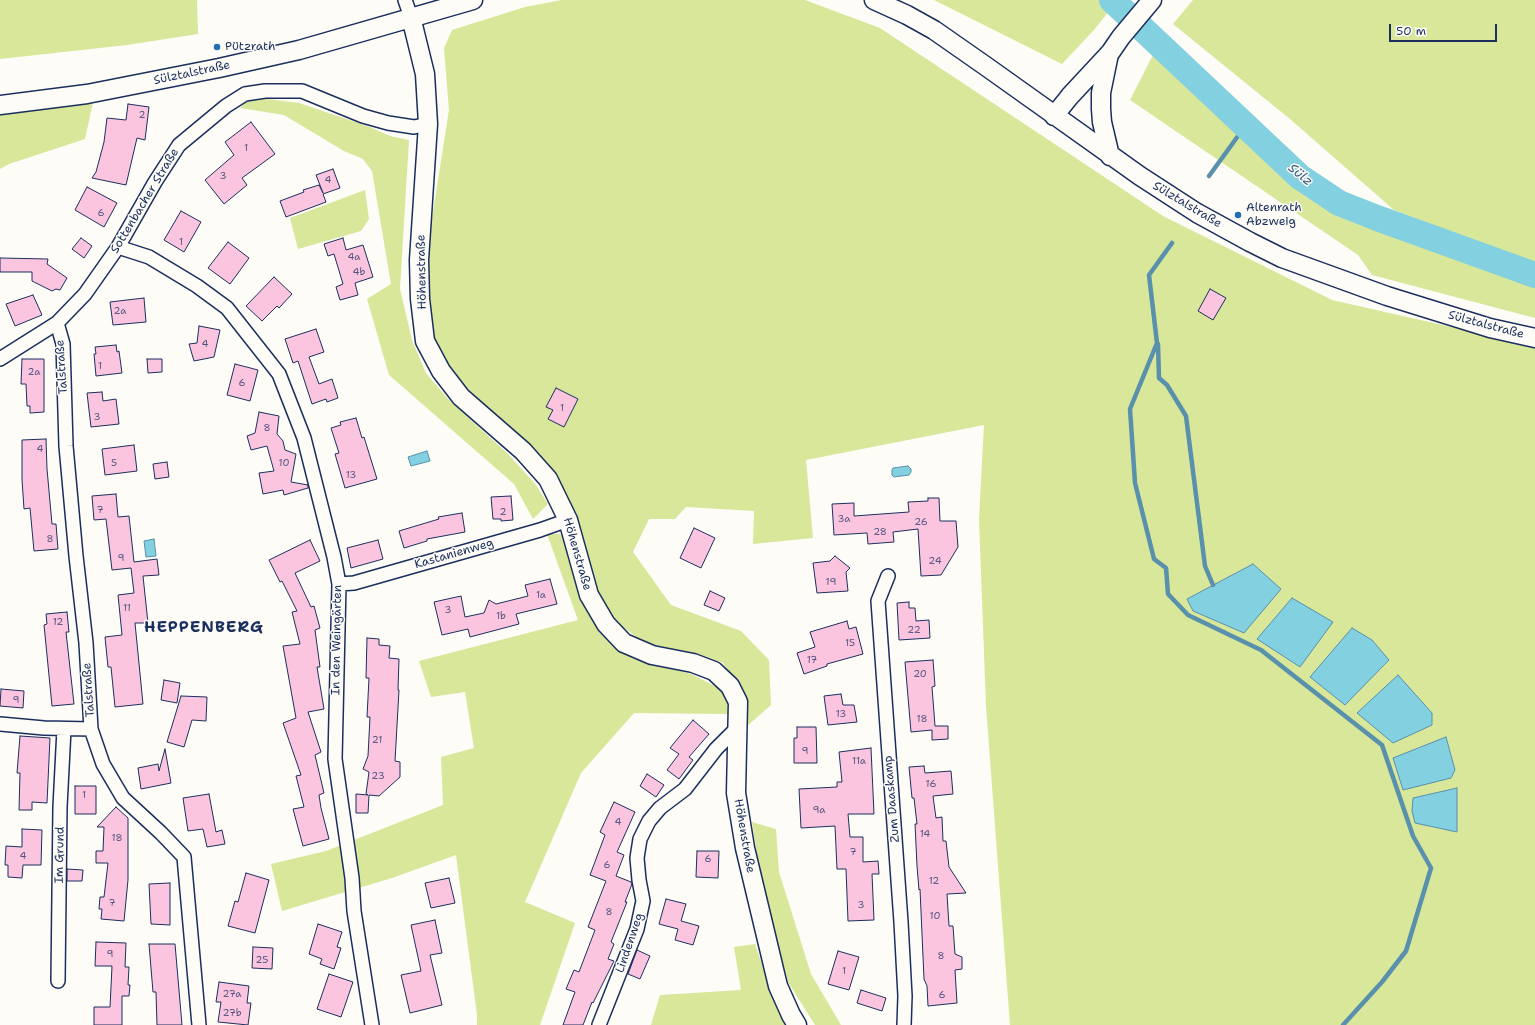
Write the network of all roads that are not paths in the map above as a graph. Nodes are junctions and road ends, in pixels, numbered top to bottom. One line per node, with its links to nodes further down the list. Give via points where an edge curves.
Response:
1 (405, 0): 5 (street)
2 (473, 0): 5 (main road, Sülztalstraße)
3 (874, 0): 8 (main road, Sülztalstraße, via 934,30)
4 (1146, 6): 6 (main road)
5 (411, 17): 7 (main road, Sülztalstraße, via 299,50 212,69 87,94); 9 (main road, Höhenstraße, via 425,74)
6 (1110, 53): 8 (main road); 10 (main road, via 1101,93 1101,109)
7 (0, 105)
8 (1054, 116): 10 (main road, Sülztalstraße)
9 (428, 124): 11 (street, Sottenbacher Straße, via 414,127 388,123 363,116 302,91 245,94 226,106 179,145); 15 (main road, Höhenstraße, via 419,260 425,341 441,371 461,397 523,451 548,479)
10 (1110, 156): 13 (main road, Sülztalstraße, via 1197,213 1282,258 1387,296 1490,328)
11 (118, 247): 12 (street, Sottenbacher Straße, via 85,294); 17 (street, In den Weingärten, via 149,256 227,308 279,374 304,438)
12 (57, 323): 14 (street, Sottenbacher Straße); 21 (street, Talstraße, via 63,344 66,446 86,643)
13 (1535, 338)
14 (0, 359)
15 (568, 520): 17 (street, Kastanienweg, via 354,583); 19 (main road, Höhenstraße, via 589,595 606,624 624,644 652,655 693,663 714,671 730,686 738,702)
16 (888, 576): 27 (street, Zum Daaskamp, via 878,601 902,922 906,996)
17 (339, 584): 24 (street, In den Weingärten, via 335,758 352,878 354,911)
18 (0, 724): 20 (street)
19 (737, 728): 25 (street, Lindenweg, via 716,749 685,789 660,808 649,821 640,839 637,858 643,901 637,929); 26 (main road, Höhenstraße, via 736,793 745,848 778,986)
20 (64, 729): 21 (street); 22 (street, Im Grund, via 60,807)
21 (91, 729): 23 (street, Talstraße, via 103,764 123,798 184,857)
22 (58, 982)
23 (199, 1025)
24 (372, 1025)
25 (599, 1025)
26 (797, 1025)
27 (904, 1025)

